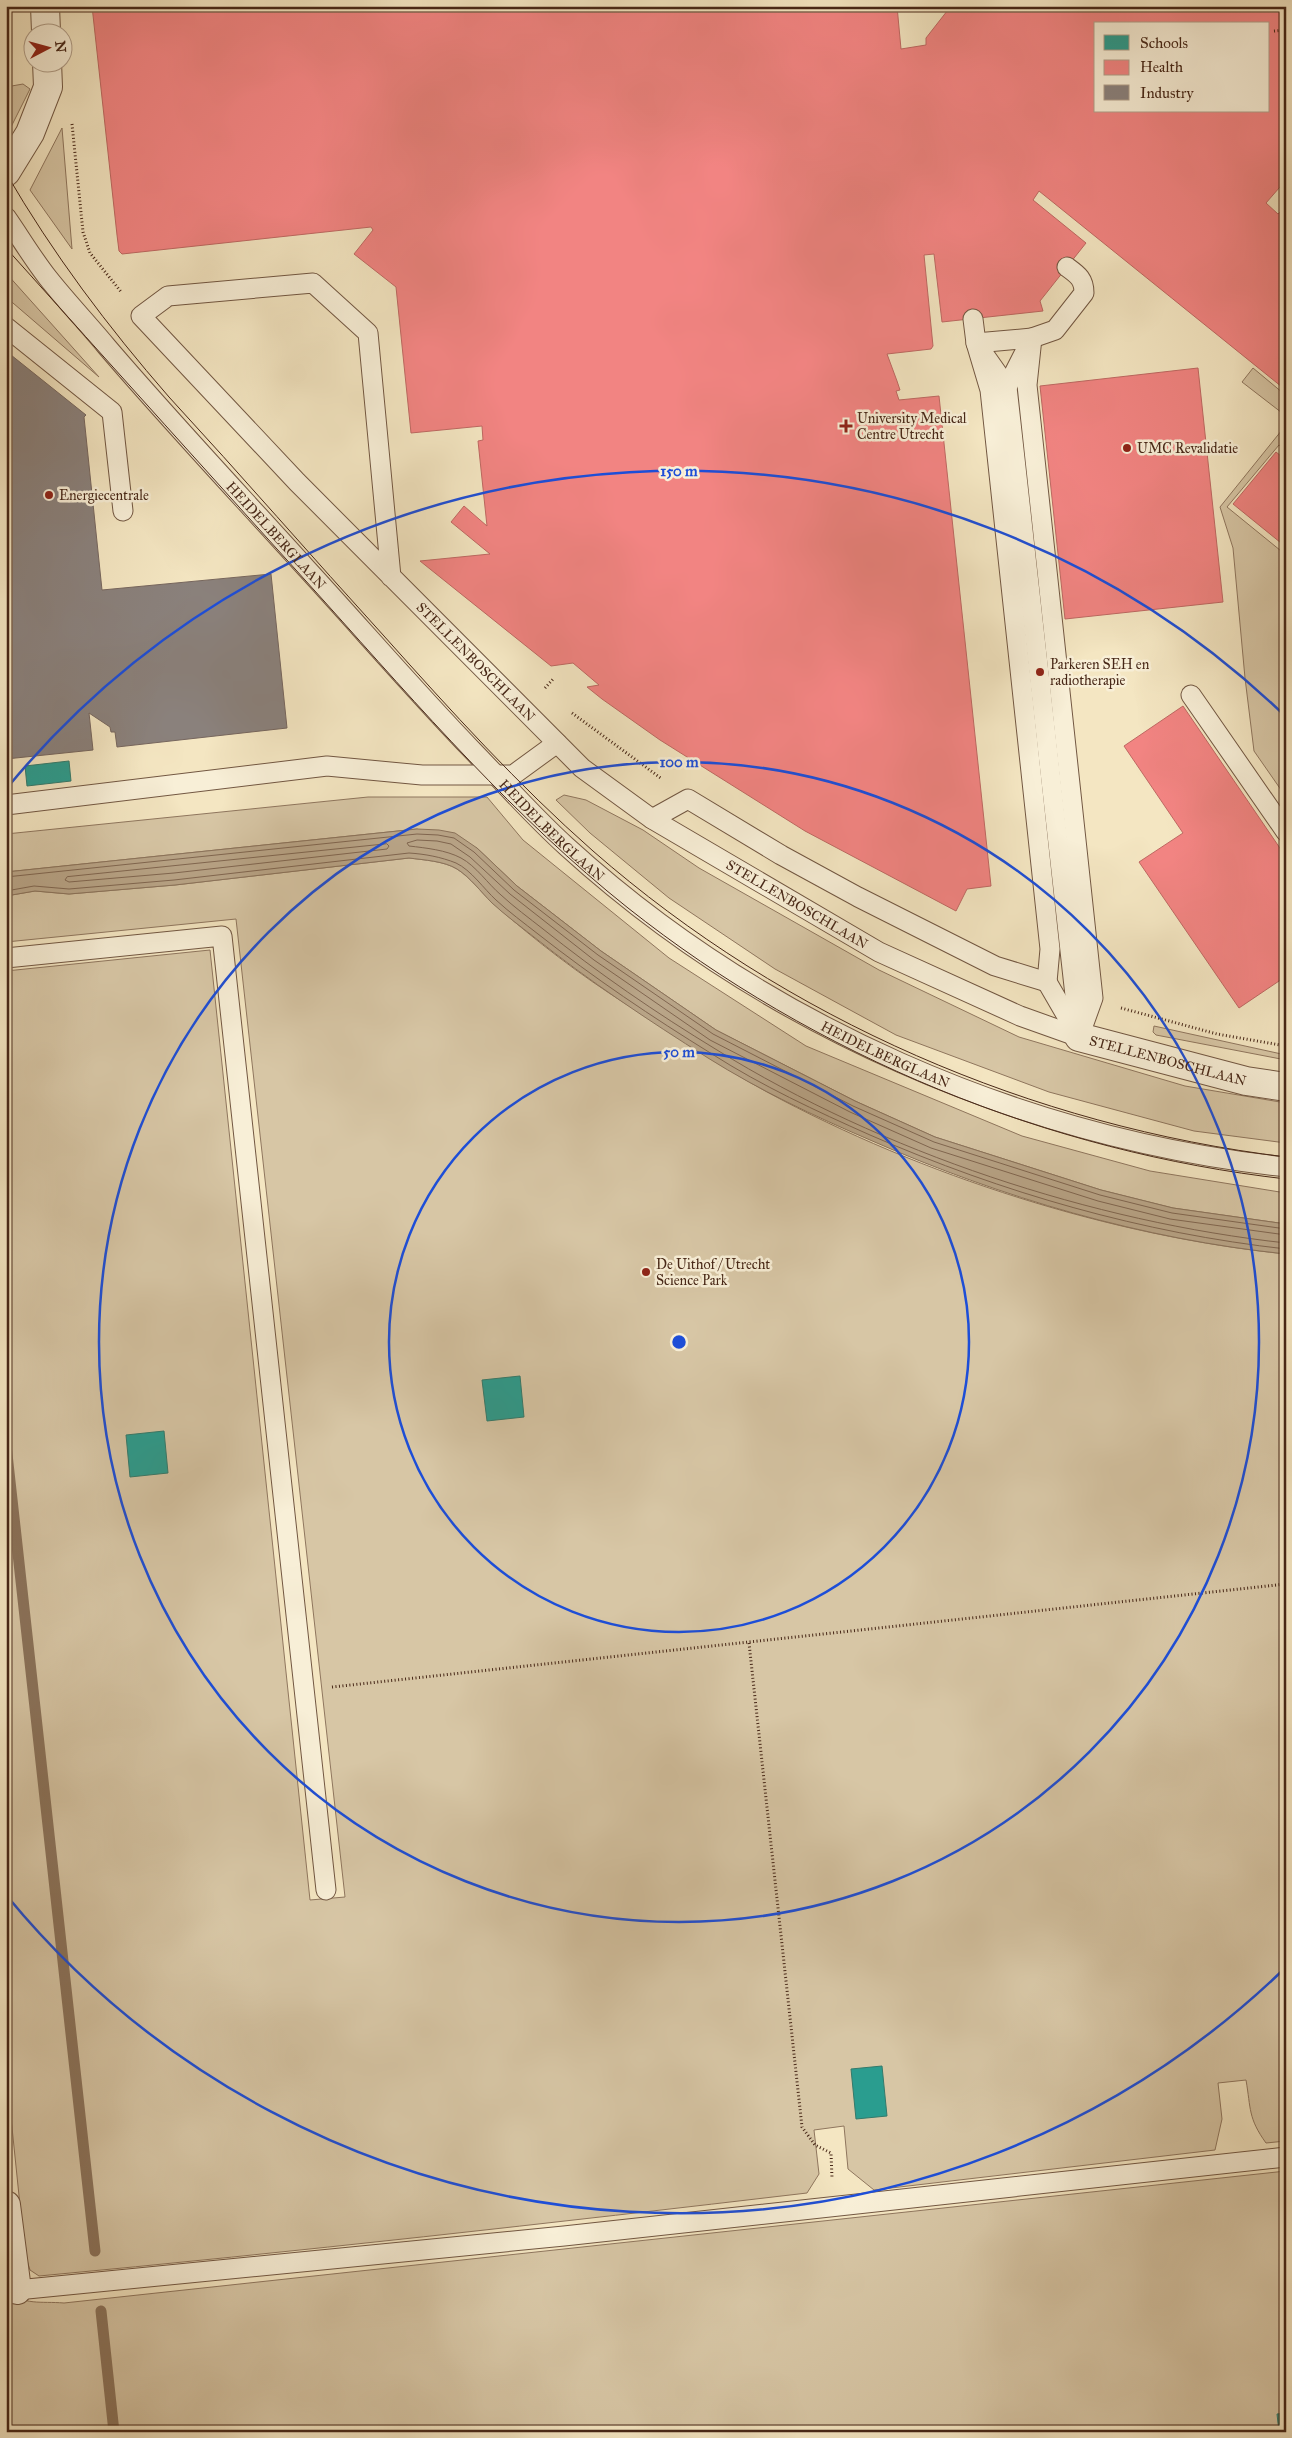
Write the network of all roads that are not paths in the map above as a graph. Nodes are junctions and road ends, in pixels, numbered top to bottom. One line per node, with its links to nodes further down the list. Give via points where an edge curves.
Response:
1 (45, 6): 2 (street)
2 (46, 22)
3 (48, 75): 4 (street, via 30,133)
4 (6, 172)
5 (6, 217): 16 (lane, HEIDELBERGLAAN, via 47,277 141,386)
6 (1067, 267): 9 (lane, via 1084,283 1084,293 1055,330)
7 (973, 319): 10 (lane)
8 (6, 327): 12 (lane, via 112,412)
9 (1032, 338): 10 (lane); 11 (lane); 22 (lane, via 1027,385 1093,998)
10 (976, 343): 11 (lane); 21 (lane, via 992,400 1050,949)
11 (1007, 387): 22 (lane)
12 (123, 511)
13 (391, 577): 13 (lane, STELLENBOSCHLAAN, via 368,333 313,283 168,296 141,316); 15 (lane, STELLENBOSCHLAAN)
14 (1191, 694): 19 (lane)
15 (557, 743): 16 (lane, via 513,775); 18 (lane, STELLENBOSCHLAAN, via 582,768)
16 (496, 775): 17 (lane, via 422,774 328,766); 24 (lane, HEIDELBERGLAAN, via 561,841 630,900 698,950 776,1000 871,1048 953,1084 1052,1119 1168,1149)
17 (6, 805)
18 (652, 819): 21 (lane, via 688,799 858,897 995,966); 22 (lane, STELLENBOSCHLAAN, via 879,952 1020,1016)
19 (1286, 832)
20 (6, 958): 25 (lane, via 222,936)
21 (1047, 982): 22 (lane)
22 (1079, 1038): 23 (street, STELLENBOSCHLAAN, via 1246,1081)
23 (1286, 1087)
24 (1286, 1167)
25 (326, 1890)
26 (1286, 2157): 28 (lane, via 564,2236)
27 (6, 2205): 28 (street)
28 (17, 2290)

